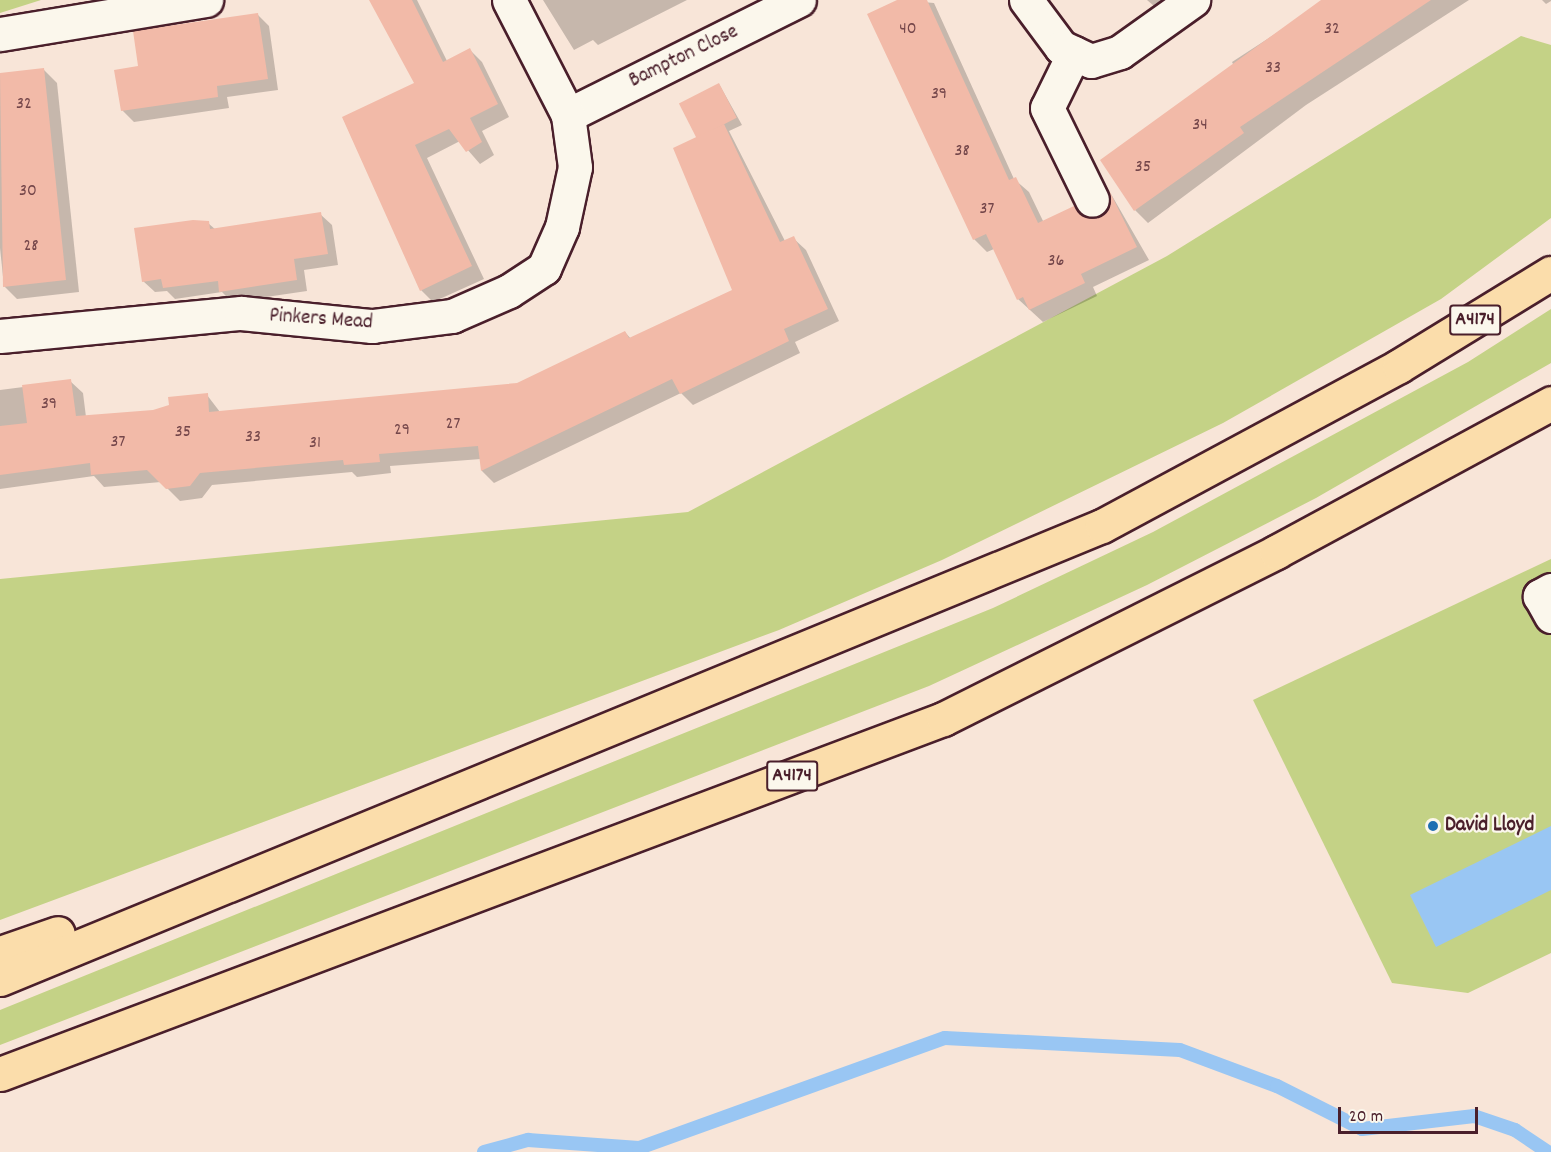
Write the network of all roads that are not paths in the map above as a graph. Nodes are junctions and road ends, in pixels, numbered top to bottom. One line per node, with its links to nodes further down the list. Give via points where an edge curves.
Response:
1 (206, 0): 6 (street)
2 (509, 0): 8 (street, Pinkers Mead)
3 (799, 0): 8 (street, Bampton Close)
4 (1026, 0): 7 (street, via 1061,47)
5 (1193, 0): 7 (street, via 1120,52 1091,61)
6 (0, 34)
7 (1074, 53): 9 (street, via 1047,108)
8 (568, 115): 11 (street, Pinkers Mead, via 575,167 562,227 544,268 509,291 452,316 372,326 241,313)
9 (1092, 200)
10 (1551, 273): 15 (highway, A4174, via 1399,366 1102,526)
11 (0, 336)
12 (1551, 403): 18 (highway, A4174, via 1276,552 943,719)
13 (1551, 590): 14 (street, via 1540,596)
14 (1551, 616)
15 (454, 794): 16 (highway); 17 (highway, A4174)
16 (0, 953)
17 (0, 979)
18 (0, 1074)

